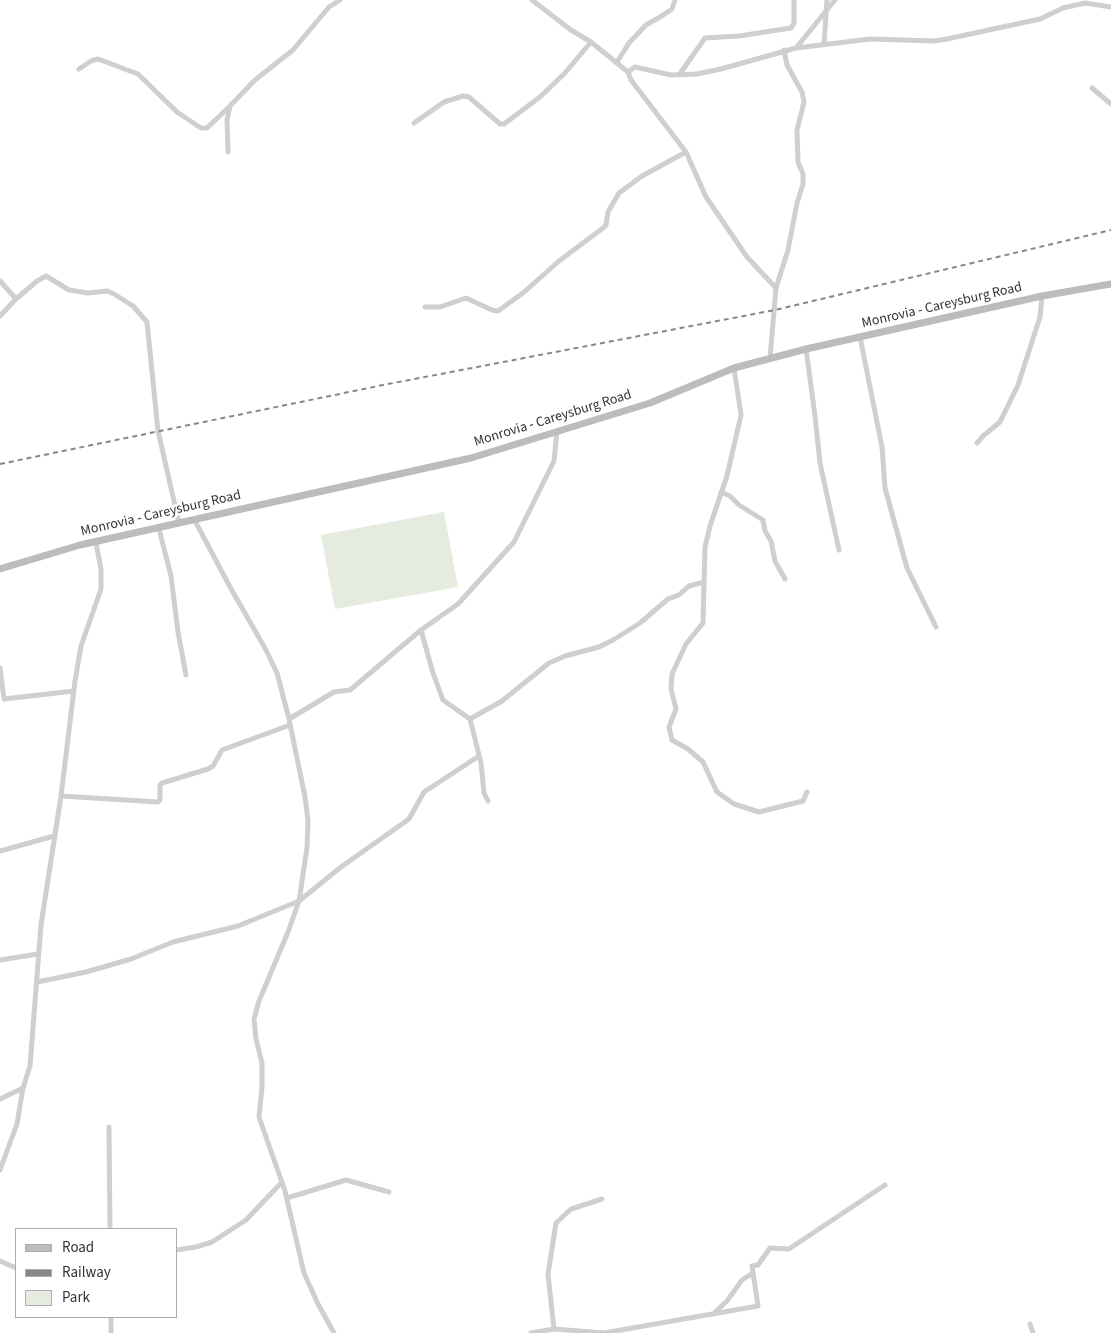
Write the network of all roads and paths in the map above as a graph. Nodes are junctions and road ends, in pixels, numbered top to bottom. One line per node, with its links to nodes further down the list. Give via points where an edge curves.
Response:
1 (340, 0): 19 (street, via 293,50 255,80)
2 (532, 0): 9 (street)
3 (675, 0): 13 (street, via 672,8 646,25 629,43)
4 (794, 0): 16 (street, via 791,28 705,38)
5 (827, 0): 8 (street)
6 (835, 0): 8 (street)
7 (1111, 7): 10 (street, via 1085,3 1063,8 1040,19 934,41 870,39)
8 (827, 9): 10 (street); 11 (street)
9 (591, 42): 13 (street); 20 (street, via 540,97 504,124 495,121 469,97 463,96 444,102)
10 (824, 44): 11 (street)
11 (796, 48): 12 (street)
12 (784, 50): 16 (street, via 721,70); 25 (street, via 787,66 804,102 797,130 798,162 803,184)
13 (617, 62): 15 (street)
14 (79, 69): 19 (street, via 98,59 138,74 177,112 203,129)
15 (628, 72): 16 (street, via 635,67); 22 (street)
16 (679, 75)
17 (1092, 88): 18 (street)
18 (1111, 104)
19 (230, 106): 21 (street)
20 (414, 123)
21 (228, 152)
22 (686, 152): 25 (street, via 706,197 747,257); 28 (street, via 619,193 603,228 498,311 466,298 440,307)
23 (0, 281): 27 (street)
24 (1111, 284): 26 (main road, Monrovia - Careysburg Road)
25 (776, 288): 32 (street)
26 (1042, 296): 30 (main road, Monrovia - Careysburg Road); 35 (street, via 1040,317 1018,385 1000,422)
27 (16, 299): 29 (street); 38 (street, via 46,276 69,290 114,294 133,306 147,322 158,431)
28 (425, 307)
29 (0, 316)
30 (860, 337): 31 (main road, Monrovia - Careysburg Road); 45 (street, via 882,447 885,488 907,568)
31 (806, 349): 32 (main road, Monrovia - Careysburg Road); 41 (street, via 820,463)
32 (770, 358): 33 (main road, Monrovia - Careysburg Road)
33 (734, 368): 34 (main road, Monrovia - Careysburg Road, via 650,403); 36 (street, via 741,415)
34 (557, 432): 37 (main road, Monrovia - Careysburg Road, via 471,458); 46 (street, via 554,462 514,542 458,604)
35 (977, 444)
36 (721, 492): 43 (street, via 764,520 775,561); 44 (street, via 705,547)
37 (194, 519): 38 (main road, Monrovia - Careysburg Road); 50 (street, via 277,673)
38 (179, 523): 39 (main road, Monrovia - Careysburg Road)
39 (159, 529): 40 (main road, Monrovia - Careysburg Road); 48 (street, via 171,576)
40 (96, 542): 42 (main road, Monrovia - Careysburg Road); 49 (street, via 101,588 81,646)
41 (839, 550)
42 (0, 569)
43 (785, 579)
44 (704, 582): 51 (street, via 689,586 613,640 550,663 502,701); 54 (street, via 703,623 686,644 672,674 671,689 676,709 669,728 672,740 703,762 717,792 734,804 759,812 803,800)
45 (936, 627)
46 (421, 630): 50 (street, via 350,690 334,692); 51 (street, via 443,700)
47 (0, 668): 49 (street, via 4,699)
48 (186, 675)
49 (74, 691): 55 (street)
50 (289, 719): 52 (street)
51 (470, 719): 53 (street)
52 (290, 725): 55 (street, via 222,750 208,769 162,783 158,802); 59 (street, via 308,821 308,848)
53 (479, 756): 56 (street); 59 (street, via 424,792 409,819)
54 (807, 792)
55 (61, 796): 57 (street)
56 (488, 801)
57 (54, 836): 58 (street); 60 (street)
58 (0, 851)
59 (299, 901): 62 (street, via 238,926 173,942 86,972); 67 (street, via 254,1020 262,1063 259,1116)
60 (38, 954): 61 (street); 62 (street)
61 (0, 960)
62 (37, 982): 63 (street, via 30,1066)
63 (23, 1088): 64 (street); 66 (street, via 17,1124)
64 (0, 1099)
65 (109, 1127): 72 (street)
66 (0, 1170)
67 (282, 1182): 70 (street); 73 (street, via 246,1220 212,1242)
68 (885, 1185): 76 (street, via 789,1249 770,1248 758,1265 752,1266)
69 (389, 1192): 70 (street, via 346,1180)
70 (287, 1198): 82 (street, via 304,1273)
71 (602, 1199): 80 (street, via 571,1209 556,1223 548,1274)
72 (110, 1228)
73 (178, 1250)
74 (0, 1261): 75 (street)
75 (15, 1268)
76 (753, 1273): 77 (street, via 742,1280); 77 (street, via 758,1306)
77 (712, 1315): 80 (street, via 604,1332)
78 (111, 1318): 81 (street)
79 (1030, 1324): 84 (street)
80 (554, 1329): 83 (street)
81 (111, 1333)
82 (334, 1333)
83 (531, 1333)
84 (1033, 1333)

